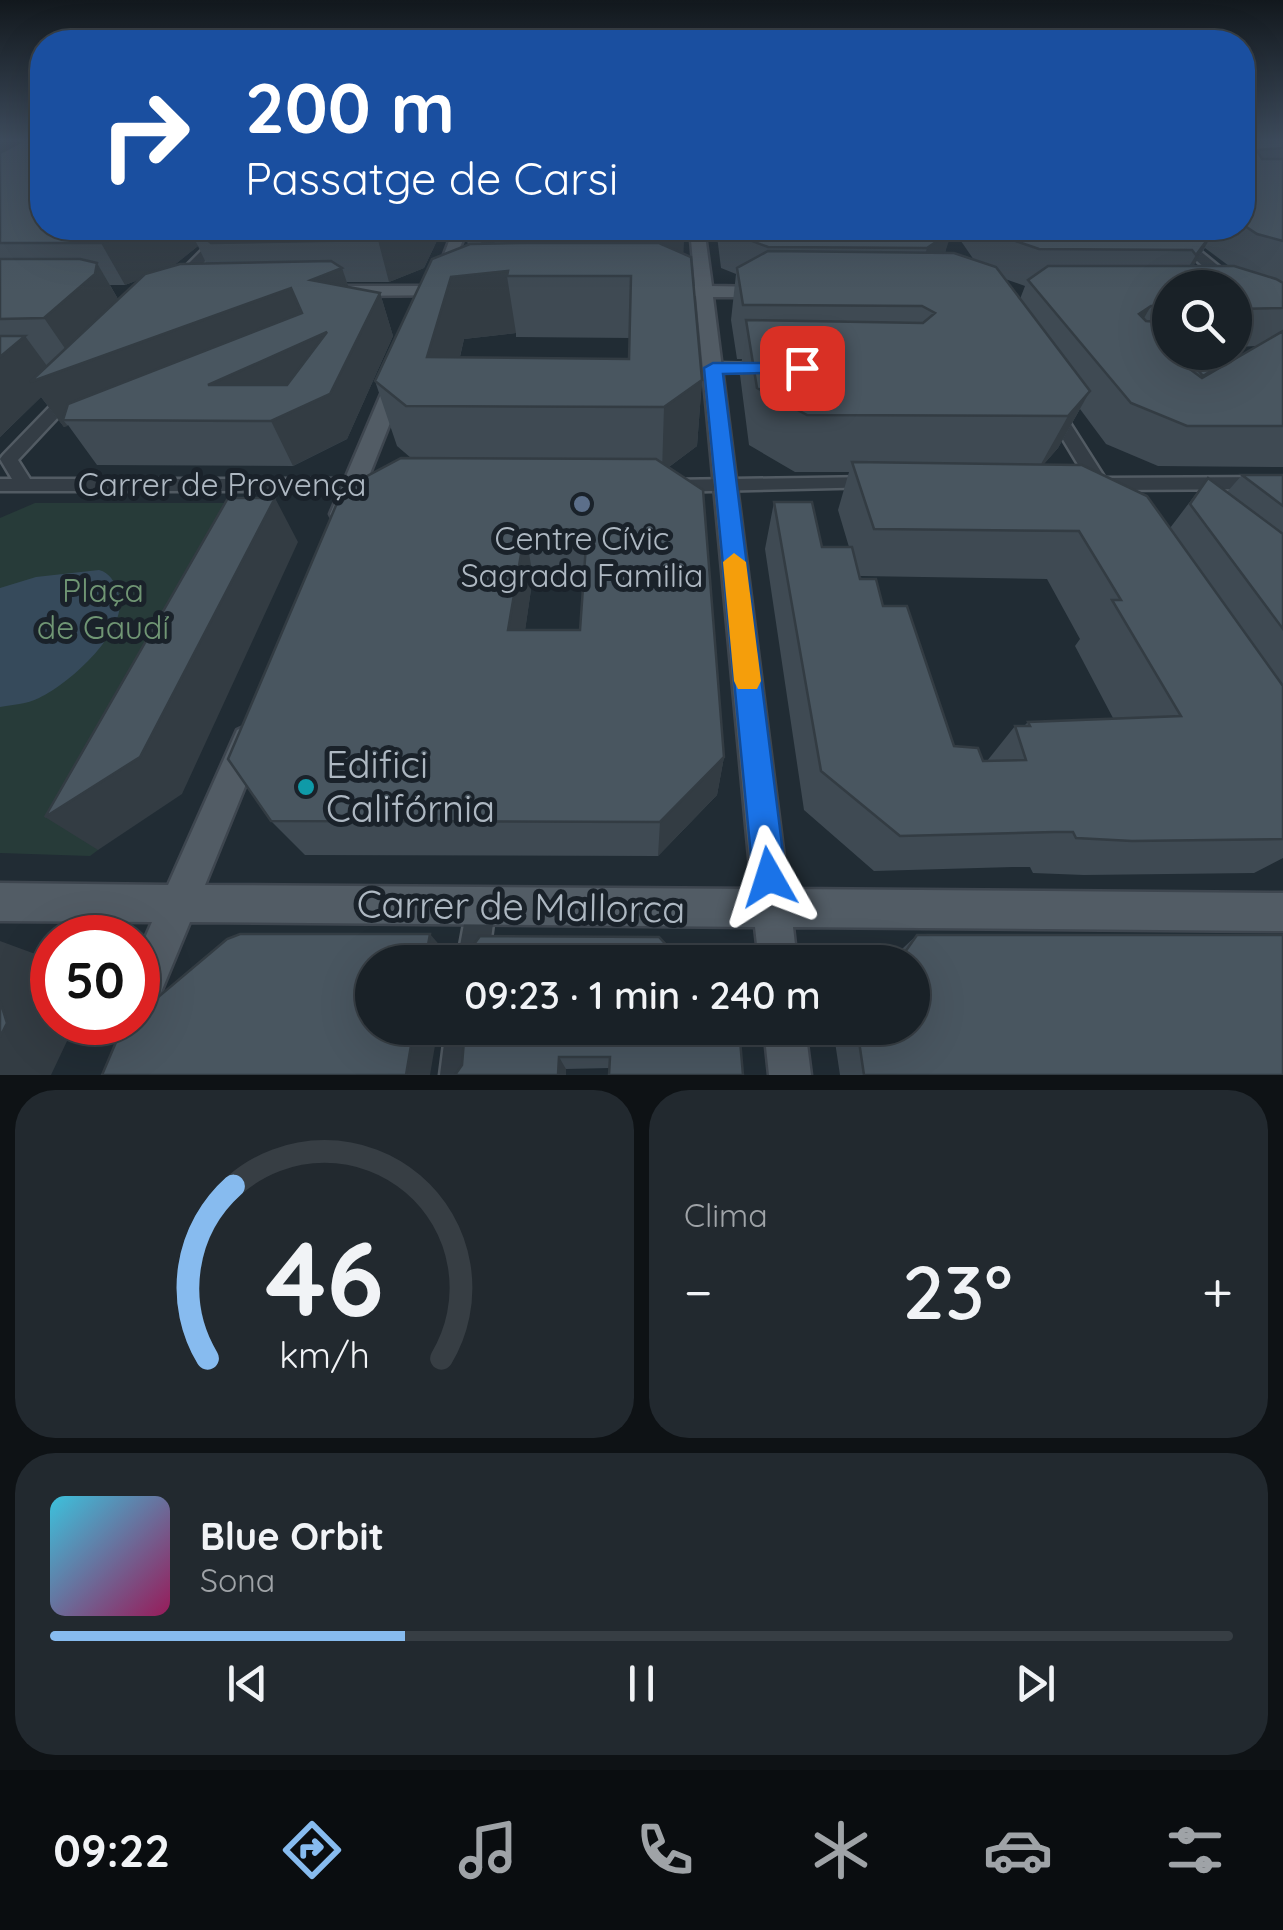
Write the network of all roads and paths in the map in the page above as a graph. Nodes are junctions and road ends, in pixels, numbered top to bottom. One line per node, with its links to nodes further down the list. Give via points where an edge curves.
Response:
1 (218, 240): 9 (street)
2 (456, 240): 13 (main road)
3 (698, 240): 11 (main road)
4 (1177, 240): 5 (street)
5 (1211, 270)
6 (203, 291): 9 (main road)
7 (315, 291): 13 (main road)
8 (476, 291): 13 (main road)
9 (164, 292)
10 (642, 292): 11 (main road)
11 (705, 292): 12 (main road); 14 (main road)
12 (791, 292)
13 (432, 299)
14 (713, 368): 15 (street); 28 (main road)
15 (790, 368)
16 (402, 370): 21 (main road)
17 (80, 384): 20 (street, via 9,459)
18 (1045, 398): 23 (street)
19 (887, 483): 28 (street)
20 (25, 484): 21 (street, Carrer de Provença); 26 (street, Carrer de Provença)
21 (354, 484): 27 (street, Carrer de Provença); 32 (main road)
22 (1066, 484): 23 (street)
23 (1100, 484): 24 (street); 31 (street)
24 (1167, 484): 25 (street); 30 (street)
25 (1283, 484)
26 (0, 485)
27 (392, 485)
28 (726, 485): 29 (street); 37 (main road)
29 (644, 486)
30 (1188, 500)
31 (1114, 508)
32 (333, 534)
33 (260, 710): 35 (main road)
34 (0, 902): 35 (main road, Carrer de Mallorca)
35 (178, 902): 36 (main road, Carrer de Mallorca); 39 (main road)
36 (480, 908): 37 (main road, Carrer de Mallorca); 40 (street)
37 (773, 909): 38 (main road, Carrer de Mallorca); 41 (main road)
38 (1283, 912)
39 (160, 945)
40 (475, 945)
41 (776, 945)
42 (461, 1045): 44 (street)
43 (787, 1045): 45 (main road)
44 (457, 1075)
45 (790, 1075)

